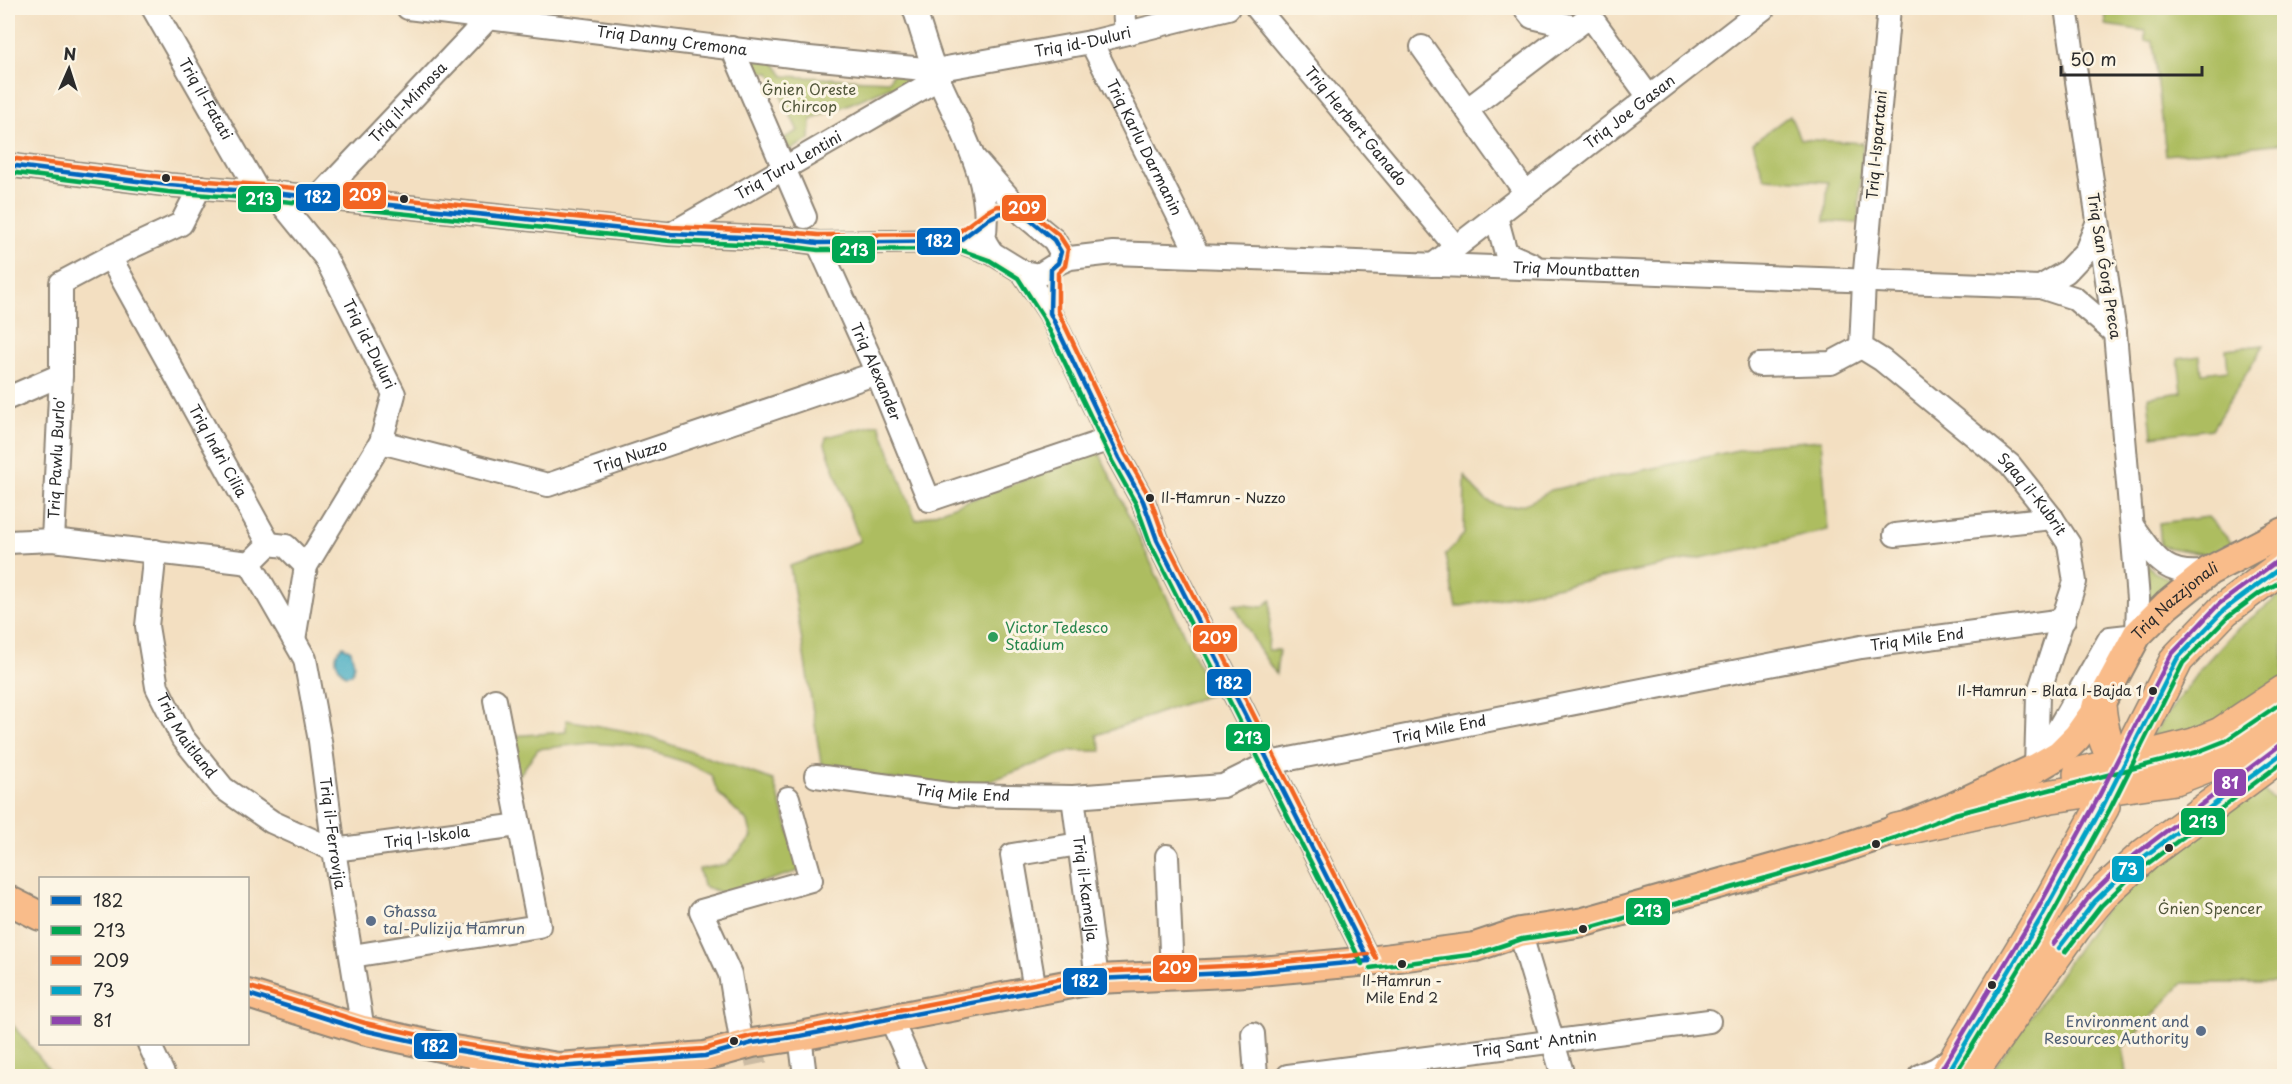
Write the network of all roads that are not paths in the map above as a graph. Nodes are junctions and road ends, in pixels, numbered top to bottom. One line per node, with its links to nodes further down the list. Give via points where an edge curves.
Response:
1 (153, 8): 24 (street, Triq il-Fatati)
2 (408, 8): 11 (street, Triq Danny Cremona)
3 (914, 8): 17 (street)
4 (1124, 8): 13 (street)
5 (1228, 8): 13 (street, Triq id-Duluri)
6 (1257, 8): 36 (street, Triq Herbert Ganado)
7 (1525, 8): 12 (street, via 1532,17)
8 (1764, 8): 18 (street, Triq Joe Gasan)
9 (1889, 8): 45 (street, Triq l-Ispartani)
10 (2066, 8): 31 (street, Triq San Ġorġ Preca)
11 (495, 13): 16 (street, Triq Danny Cremona); 26 (street, Triq il-Mimosa)
12 (1582, 22): 18 (street); 19 (street)
13 (1126, 33): 14 (street, Triq id-Duluri)
14 (1091, 42): 17 (street, Triq id-Duluri); 39 (street, Triq Karlu Darmanin)
15 (1422, 47): 19 (street)
16 (732, 48): 17 (street, Triq Danny Cremona); 22 (street)
17 (937, 75): 20 (street); 22 (street, Triq Turu Lentini)
18 (1649, 97): 25 (street, Triq Joe Gasan)
19 (1468, 109): 25 (street)
20 (975, 159): 27 (street); 30 (street)
21 (8, 165): 23 (street)
22 (785, 168): 29 (street); 32 (street, Triq Turu Lentini)
23 (200, 188): 24 (street); 40 (street, via 181,224)
24 (265, 192): 26 (street); 55 (street, Triq id-Duluri, via 325,257 394,394)
25 (1526, 193): 28 (street, Triq Joe Gasan)
26 (319, 197): 32 (street)
27 (1024, 215): 30 (street, via 1000,213); 33 (street)
28 (1496, 216): 36 (street, Triq Joe Gasan); 43 (street, via 1506,254)
29 (805, 217)
30 (988, 219): 34 (street); 37 (street, via 984,240)
31 (2097, 222): 46 (street, via 2086,251 2066,272); 48 (street, Triq San Ġorġ Preca)
32 (671, 234): 35 (street)
33 (1054, 240): 38 (street, Triq Mountbatten); 42 (street, via 1060,252)
34 (959, 241): 35 (street); 37 (street)
35 (818, 243): 51 (street, Triq Alexander)
36 (1456, 247): 41 (street, Triq Joe Gasan)
37 (992, 253): 44 (street)
38 (1113, 253): 39 (street, Triq Mountbatten); 42 (street, Triq Mountbatten, via 1070,258)
39 (1198, 255): 41 (street, Triq Mountbatten)
40 (110, 257): 52 (street, Triq Pawlu Burlo', via 61,283); 62 (street, Triq Indrì Cilia)
41 (1433, 265): 43 (street, Triq Mountbatten)
42 (1055, 266): 44 (street, via 1039,274); 47 (street)
43 (1541, 269): 45 (street, Triq Mountbatten)
44 (1023, 272): 47 (street)
45 (1864, 282): 46 (street, Triq Mountbatten); 49 (street)
46 (2040, 287): 48 (street, Triq Mountbatten, via 2074,298)
47 (1050, 313): 54 (street)
48 (2115, 333): 57 (street, Triq San Ġorġ Preca)
49 (1861, 347): 50 (street, via 1831,363); 56 (street, Sqaq il-Kubrit, via 2010,465)
50 (1759, 365)
51 (877, 373): 54 (street, Triq Alexander, via 929,500); 55 (street, Triq Nuzzo, via 548,485)
52 (61, 375): 53 (street); 60 (street, Triq Pawlu Burlo')
53 (8, 398)
54 (1110, 439): 80 (street)
55 (381, 442): 66 (street, Triq id-Duluri)
56 (2052, 518): 59 (street); 70 (street, Sqaq il-Kubrit, via 2069,544 2075,582)
57 (2132, 526): 67 (street, via 2156,559 2176,571); 71 (street, Triq San Ġorġ Preca)
58 (2284, 532): 67 (main road, Triq Nazzjonali)
59 (1895, 535)
60 (53, 540): 61 (street); 63 (street)
61 (8, 542)
62 (269, 544): 64 (street); 66 (street, via 286,546)
63 (155, 551): 64 (street); 90 (street, Triq Maitland, via 147,626 157,687 182,737 223,788 273,822)
64 (250, 563): 72 (street)
65 (2284, 565): 69 (highway)
66 (306, 566): 72 (street, Triq id-Duluri)
67 (2210, 571): 71 (main road, Triq Nazzjonali)
68 (2284, 572): 69 (highway)
69 (2256, 587): 78 (highway, via 2224,610 2177,659)
70 (2064, 620): 80 (street, Triq Mile End, via 1861,647); 81 (street, Sqaq il-Kubrit, via 2038,694)
71 (2137, 635): 75 (main road, Triq Nazzjonali); 81 (street, via 2110,638)
72 (294, 640): 90 (street, Triq il-Ferrovija, via 304,659 309,682)
73 (2284, 692): 78 (highway, via 2221,734 2194,745)
74 (495, 700): 87 (street)
75 (2099, 706): 78 (highway, via 2104,739 2117,759); 81 (main road, Triq Nazzjonali, via 2060,754)
76 (2284, 717): 77 (highway)
77 (2251, 741): 78 (highway, via 2164,771 2130,768); 88 (highway, via 2211,764 2175,778 2052,796)
78 (2130, 751): 86 (highway)
79 (2284, 752): 111 (highway, via 2146,854 2107,889 2075,927 1978,1064)
80 (1269, 763): 83 (street, Triq Mile End, via 1223,786); 96 (street)
81 (2036, 768): 86 (main road, Triq Nazzjonali)
82 (816, 776): 83 (street, Triq Mile End, via 955,795)
83 (1073, 797): 89 (street, Triq il-Kamelja)
84 (788, 798): 108 (street, via 811,880 701,911 730,974)
85 (2103, 806): 111 (highway)
86 (1953, 807): 88 (main road, Triq Nazzjonali)
87 (519, 825): 90 (street, Triq l-Iskola); 95 (street, via 539,926)
88 (1898, 830): 94 (main road, Triq Nazzjonali, via 1584,922)
89 (1079, 844): 98 (street, Triq il-Kamelja); 99 (street, via 1012,855)
90 (334, 850): 95 (street, Triq il-Ferrovija)
91 (1167, 856): 97 (street)
92 (8, 900): 93 (main road)
93 (39, 916)
94 (1520, 932): 96 (main road, Triq Nazzjonali, via 1475,947); 106 (street)
95 (352, 956): 103 (street, Triq il-Ferrovija)
96 (1370, 961): 97 (main road, Triq Nazzjonali, via 1249,972)
97 (1172, 974): 98 (main road, Triq Nazzjonali)
98 (1097, 979): 99 (main road, Triq Nazzjonali)
99 (1035, 990): 101 (main road, Triq Nazzjonali)
100 (249, 994): 103 (main road, Triq Nazzjonali)
101 (890, 1017): 105 (main road, Triq Nazzjonali); 116 (street)
102 (1709, 1021): 106 (street, Triq Sant' Antnin)
103 (363, 1030): 109 (main road, Triq Nazzjonali)
104 (1252, 1034): 117 (street)
105 (800, 1036): 108 (main road, Triq Nazzjonali); 115 (street)
106 (1552, 1043): 112 (street, Triq Sant' Antnin); 119 (street)
107 (149, 1045): 113 (street)
108 (742, 1046): 110 (main road, Triq Nazzjonali, via 705,1056)
109 (479, 1065): 110 (main road, Triq Nazzjonali)
110 (558, 1067): 114 (street)
111 (1959, 1068): 120 (street, via 1936,1069)
112 (1372, 1072): 118 (street, Triq Sant' Antnin)
113 (164, 1077)
114 (512, 1077)
115 (805, 1077)
116 (916, 1077)
117 (1256, 1077)
118 (1288, 1077)
119 (1563, 1077)
120 (1920, 1077)

